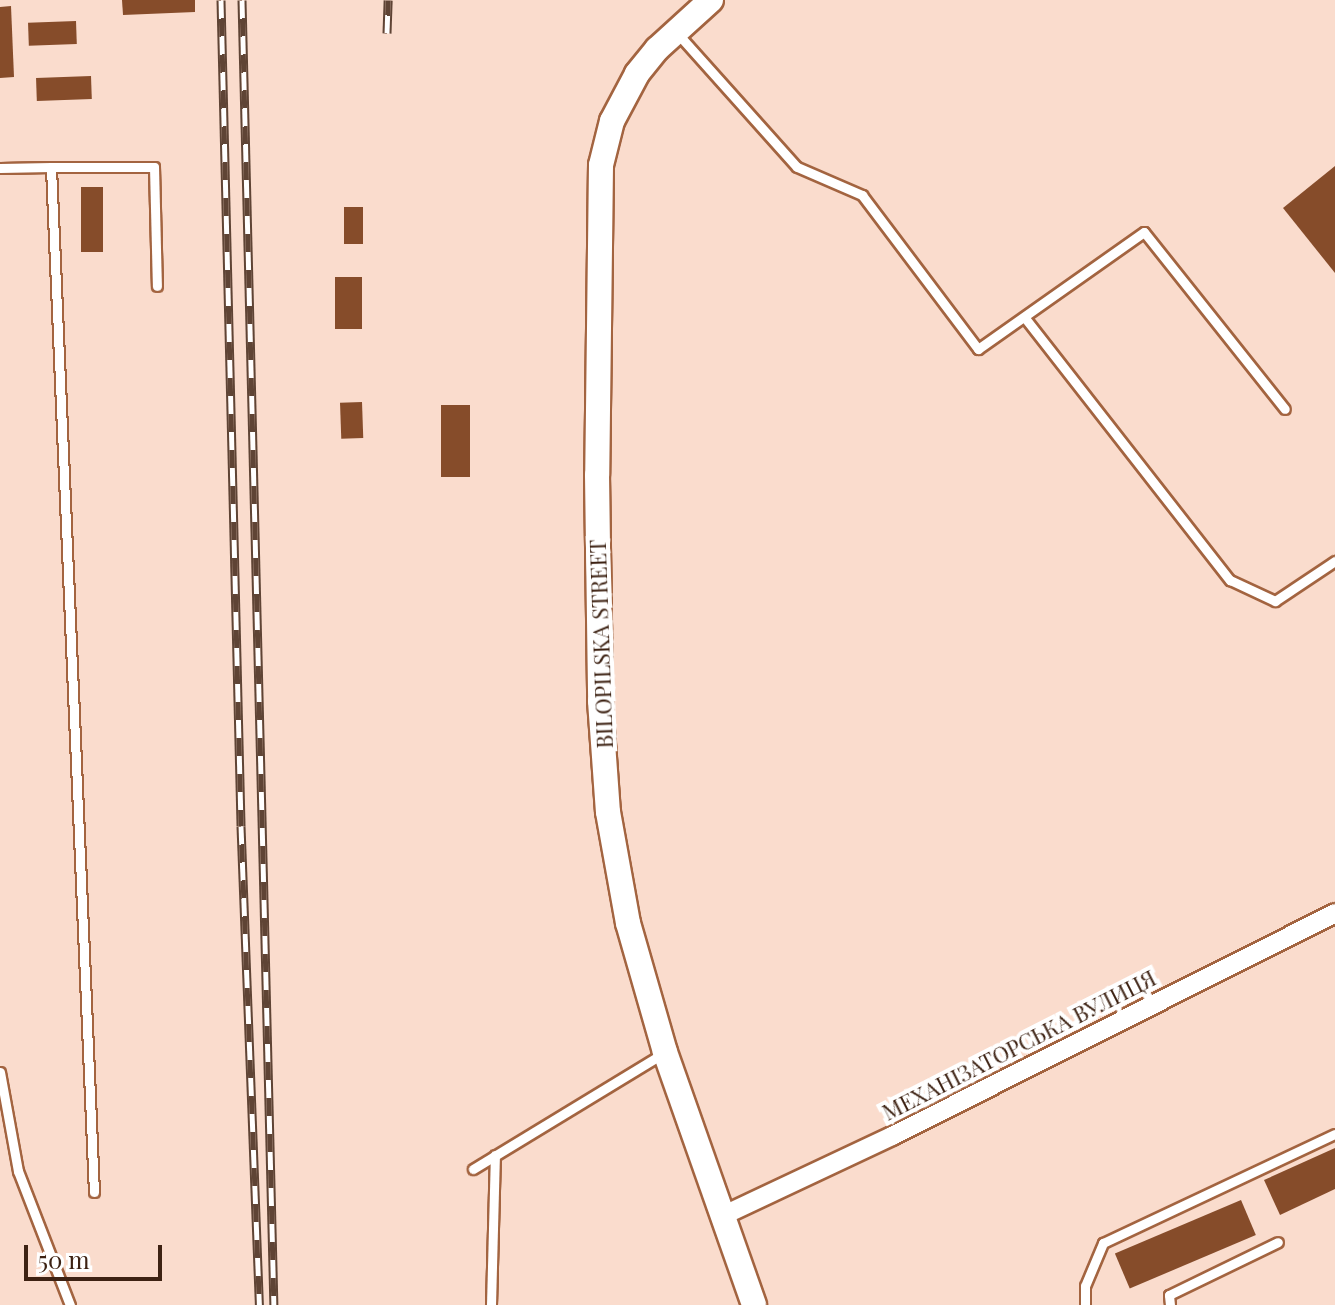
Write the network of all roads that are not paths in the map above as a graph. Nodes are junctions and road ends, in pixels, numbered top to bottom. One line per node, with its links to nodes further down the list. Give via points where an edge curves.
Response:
1 (711, 0): 2 (main road, BILOPILSKA STREET)
2 (676, 31): 6 (lane, via 797,167 862,195 978,349); 10 (main road, BILOPILSKA STREET, via 624,97 601,165 597,475 600,701 608,812 628,923)
3 (51, 167): 4 (lane); 5 (lane, via 154,167); 15 (lane)
4 (0, 168)
5 (157, 286)
6 (1025, 318): 7 (lane, via 1144,232); 8 (lane, via 1230,580 1275,601)
7 (1285, 409)
8 (1335, 561)
9 (1335, 913): 16 (street, МЕХАНІЗАТОРСЬКА ВУЛИЦЯ)
10 (665, 1052): 13 (lane); 16 (main road, BILOPILSKA STREET)
11 (0, 1072): 18 (lane, via 18,1171)
12 (1335, 1134): 21 (lane, via 1103,1243 1085,1286)
13 (495, 1155): 14 (lane); 19 (lane)
14 (473, 1169)
15 (94, 1192)
16 (722, 1216): 20 (main road, BILOPILSKA STREET)
17 (1278, 1242): 22 (lane, via 1169,1295)
18 (70, 1305)
19 (491, 1305)
20 (754, 1305)
21 (1085, 1305)
22 (1170, 1305)

